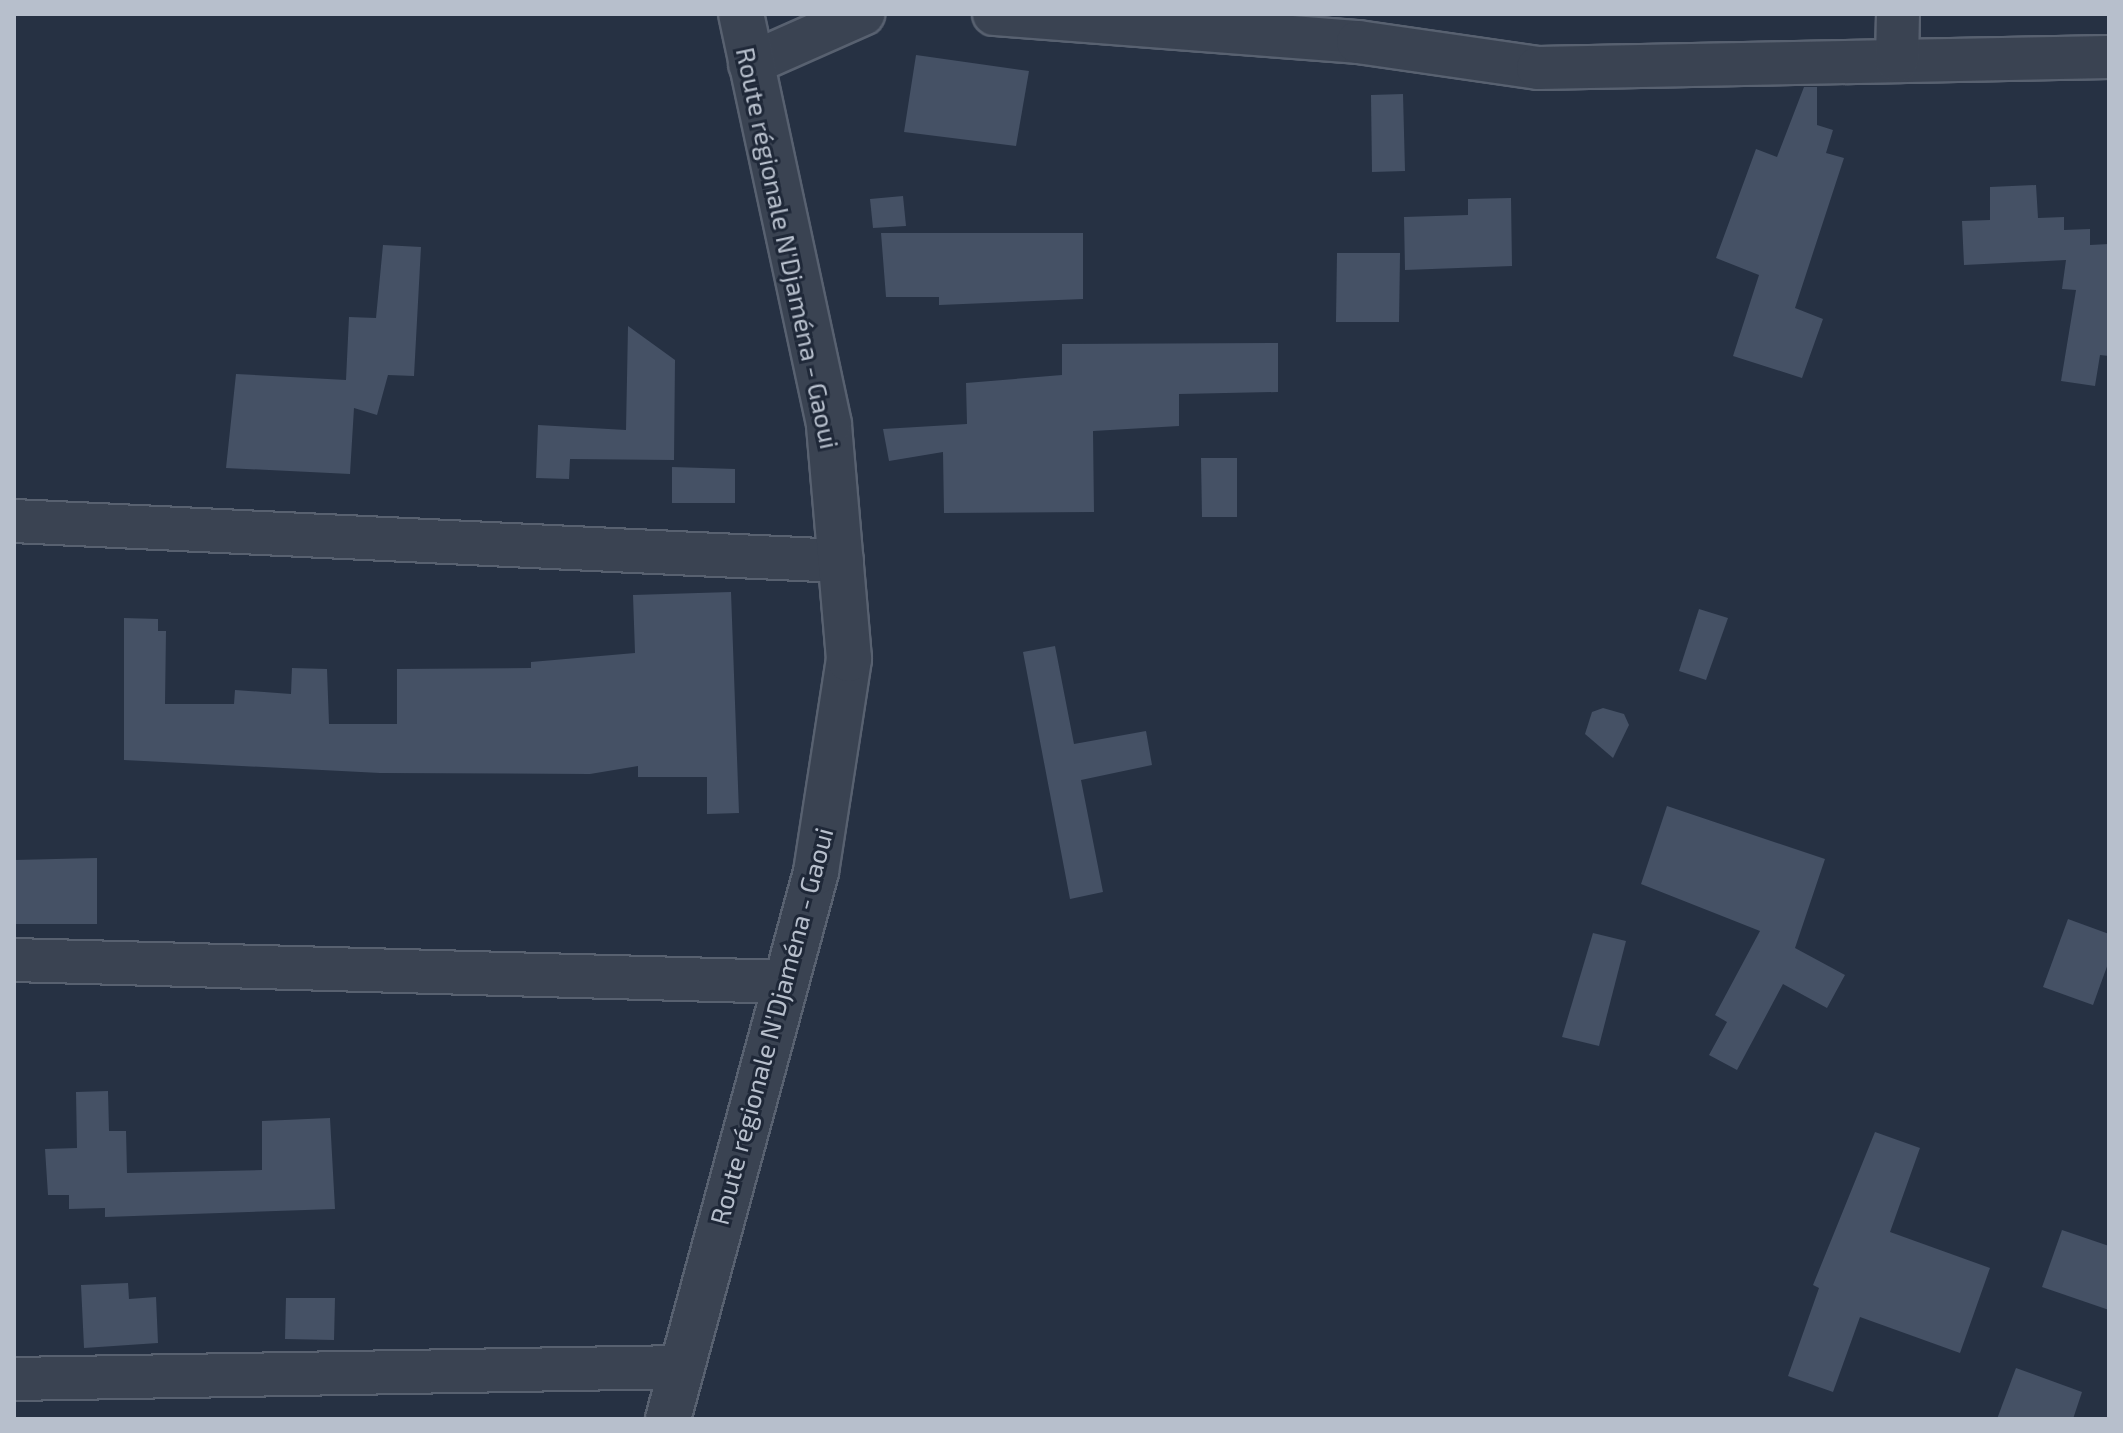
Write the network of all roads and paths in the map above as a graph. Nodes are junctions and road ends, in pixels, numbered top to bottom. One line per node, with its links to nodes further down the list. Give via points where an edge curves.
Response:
1 (863, 14): 5 (street)
2 (994, 14): 3 (street)
3 (1004, 14): 7 (street, via 1358,42 1538,68)
4 (1898, 14): 7 (street)
5 (746, 43): 9 (street, Route régionale N'Djaména - Gaoui, via 829,424)
6 (2109, 57): 7 (street)
7 (1897, 61)
8 (14, 521): 9 (street)
9 (842, 561): 11 (street, Route régionale N'Djaména - Gaoui, via 849,659 839,735)
10 (14, 960): 11 (street)
11 (787, 982): 12 (street, Route régionale N'Djaména - Gaoui)
12 (680, 1367): 13 (street); 14 (street, Route régionale N'Djaména - Gaoui)
13 (14, 1379)
14 (668, 1419)

